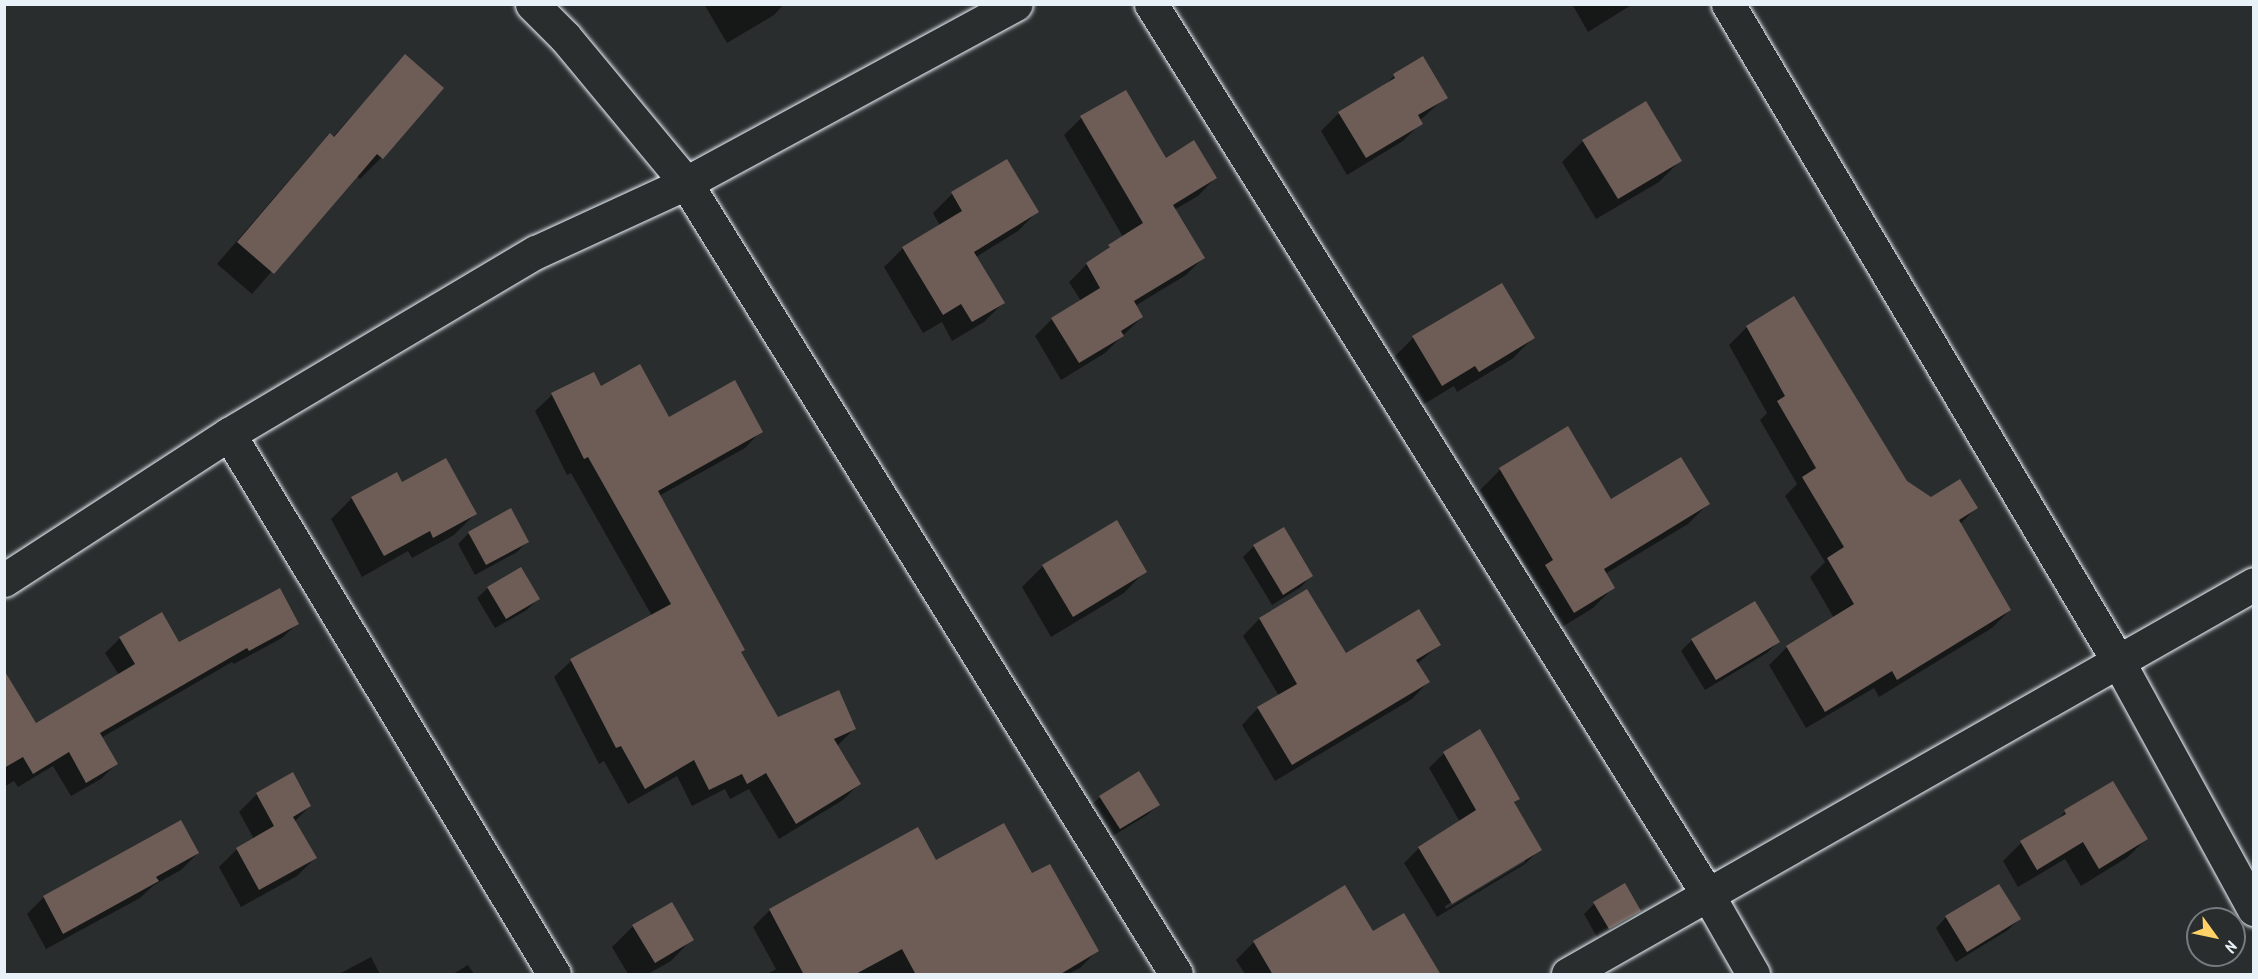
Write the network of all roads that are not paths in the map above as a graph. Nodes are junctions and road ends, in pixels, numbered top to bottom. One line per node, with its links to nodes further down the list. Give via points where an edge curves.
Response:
1 (532, 4): 5 (street, via 565,37)
2 (1016, 4): 5 (street)
3 (1151, 4): 10 (street)
4 (1728, 4): 9 (street)
5 (687, 183): 6 (street, via 537,252); 13 (street)
6 (229, 434): 7 (street); 12 (street)
7 (4, 580)
8 (2253, 584): 9 (street)
9 (2118, 662): 10 (street); 11 (street)
10 (1708, 895): 14 (street); 15 (street)
11 (2253, 909)
12 (554, 975)
13 (1176, 975)
14 (1568, 975)
15 (1753, 975)

